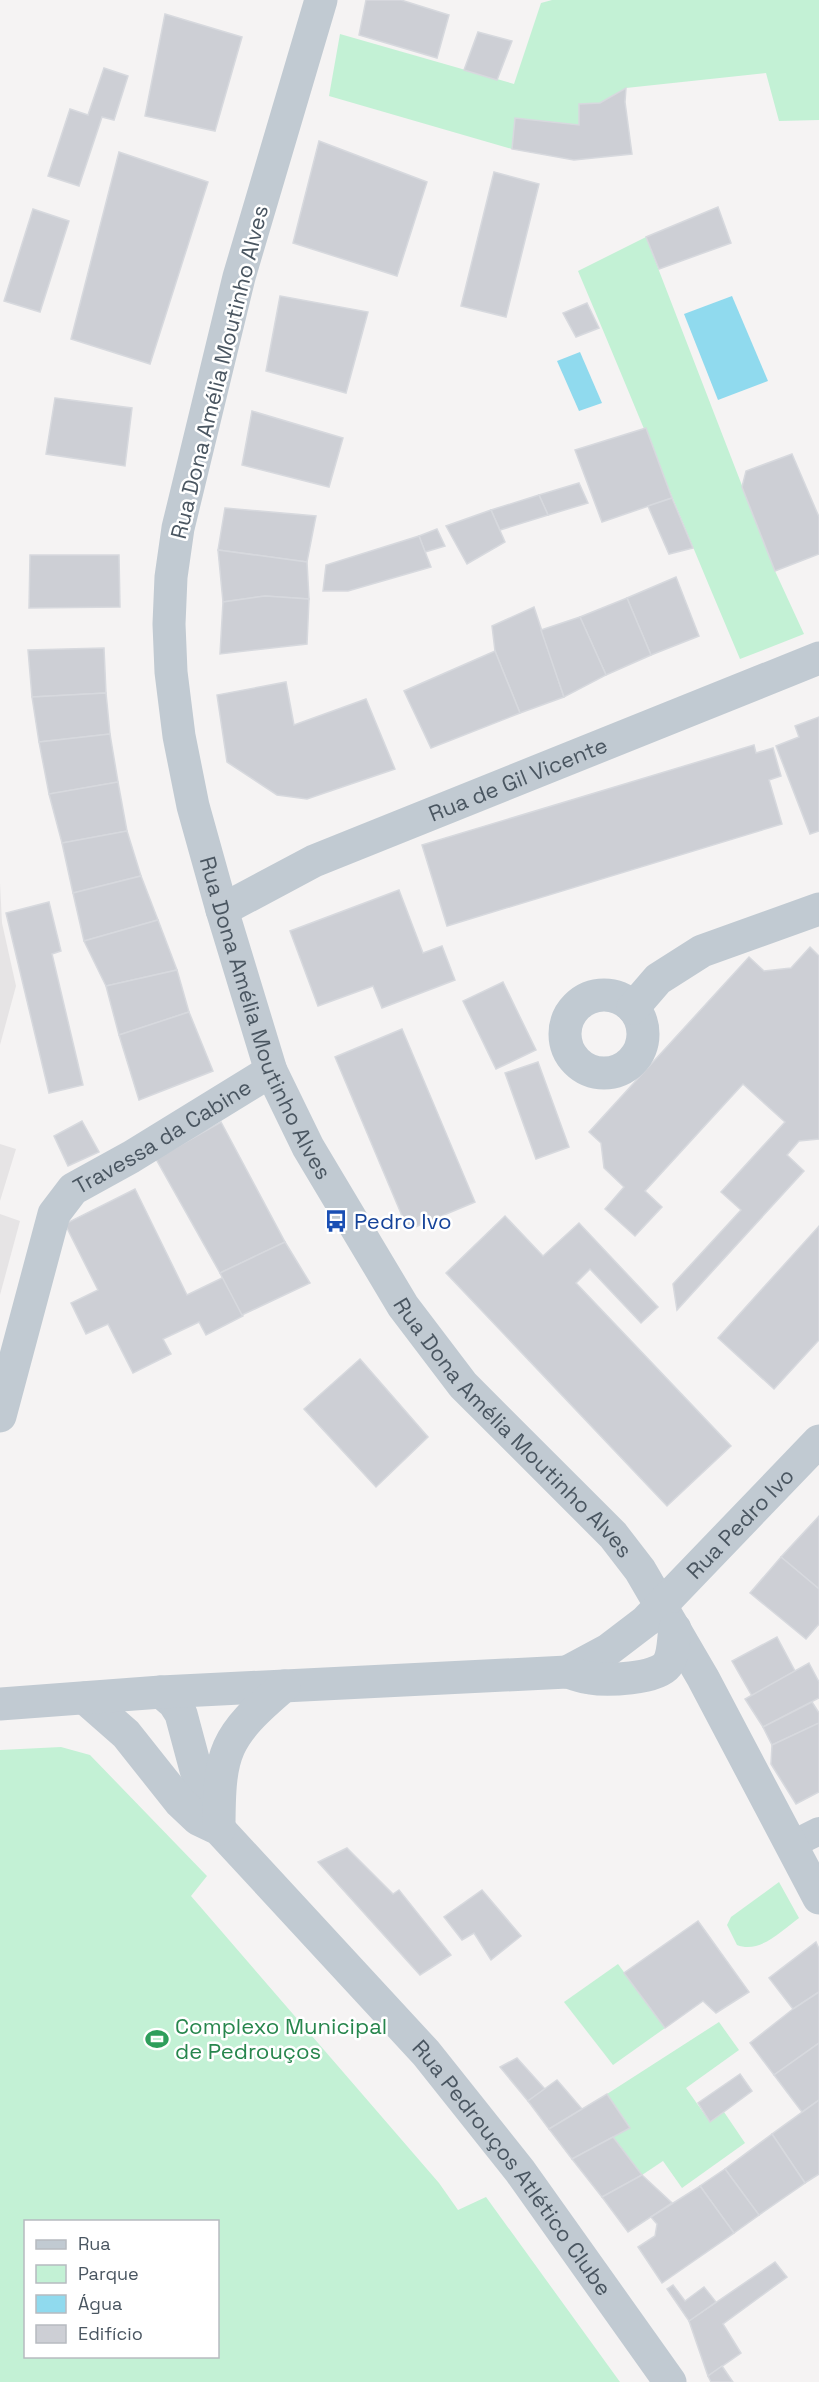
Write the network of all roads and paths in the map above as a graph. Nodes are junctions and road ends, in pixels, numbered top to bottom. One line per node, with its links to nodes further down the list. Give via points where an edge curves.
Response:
1 (321, 0): 4 (street, Rua Dona Amélia Moutinho Alves, via 239,277 187,486 171,577 171,672 179,736 193,806)
2 (819, 658): 4 (street, Rua de Gil Vicente, via 314,861)
3 (819, 909): 5 (street, via 702,951 658,979)
4 (222, 910): 6 (street, Rua Dona Amélia Moutinho Alves)
5 (633, 1008)
6 (271, 1071): 7 (street, Travessa da Cabine, via 73,1189 54,1214); 9 (street, Rua Dona Amélia Moutinho Alves, via 308,1147 403,1305 463,1385 613,1535)
7 (0, 1416)
8 (819, 1441): 9 (street, Rua Pedro Ivo)
9 (668, 1617): 10 (street, Rua Pedro Ivo, via 646,1621 608,1650); 10 (street, via 672,1656 661,1671 601,1679); 16 (street, Rua Dona Amélia Moutinho Alves)
10 (567, 1672): 11 (street)
11 (284, 1686): 12 (street); 15 (street, via 236,1733 225,1755 219,1781)
12 (161, 1692): 13 (street); 15 (street, Rua Pedrouços Atlético Clube, via 181,1714 196,1770)
13 (85, 1698): 14 (street); 15 (street, Rua Pedrouços Atlético Clube, via 126,1734 180,1802)
14 (0, 1704)
15 (219, 1829): 18 (street, Rua Pedrouços Atlético Clube, via 426,2053 520,2170)
16 (805, 1838): 17 (street, Rua Dona Amélia Moutinho Alves)
17 (819, 1898)
18 (670, 2382)

